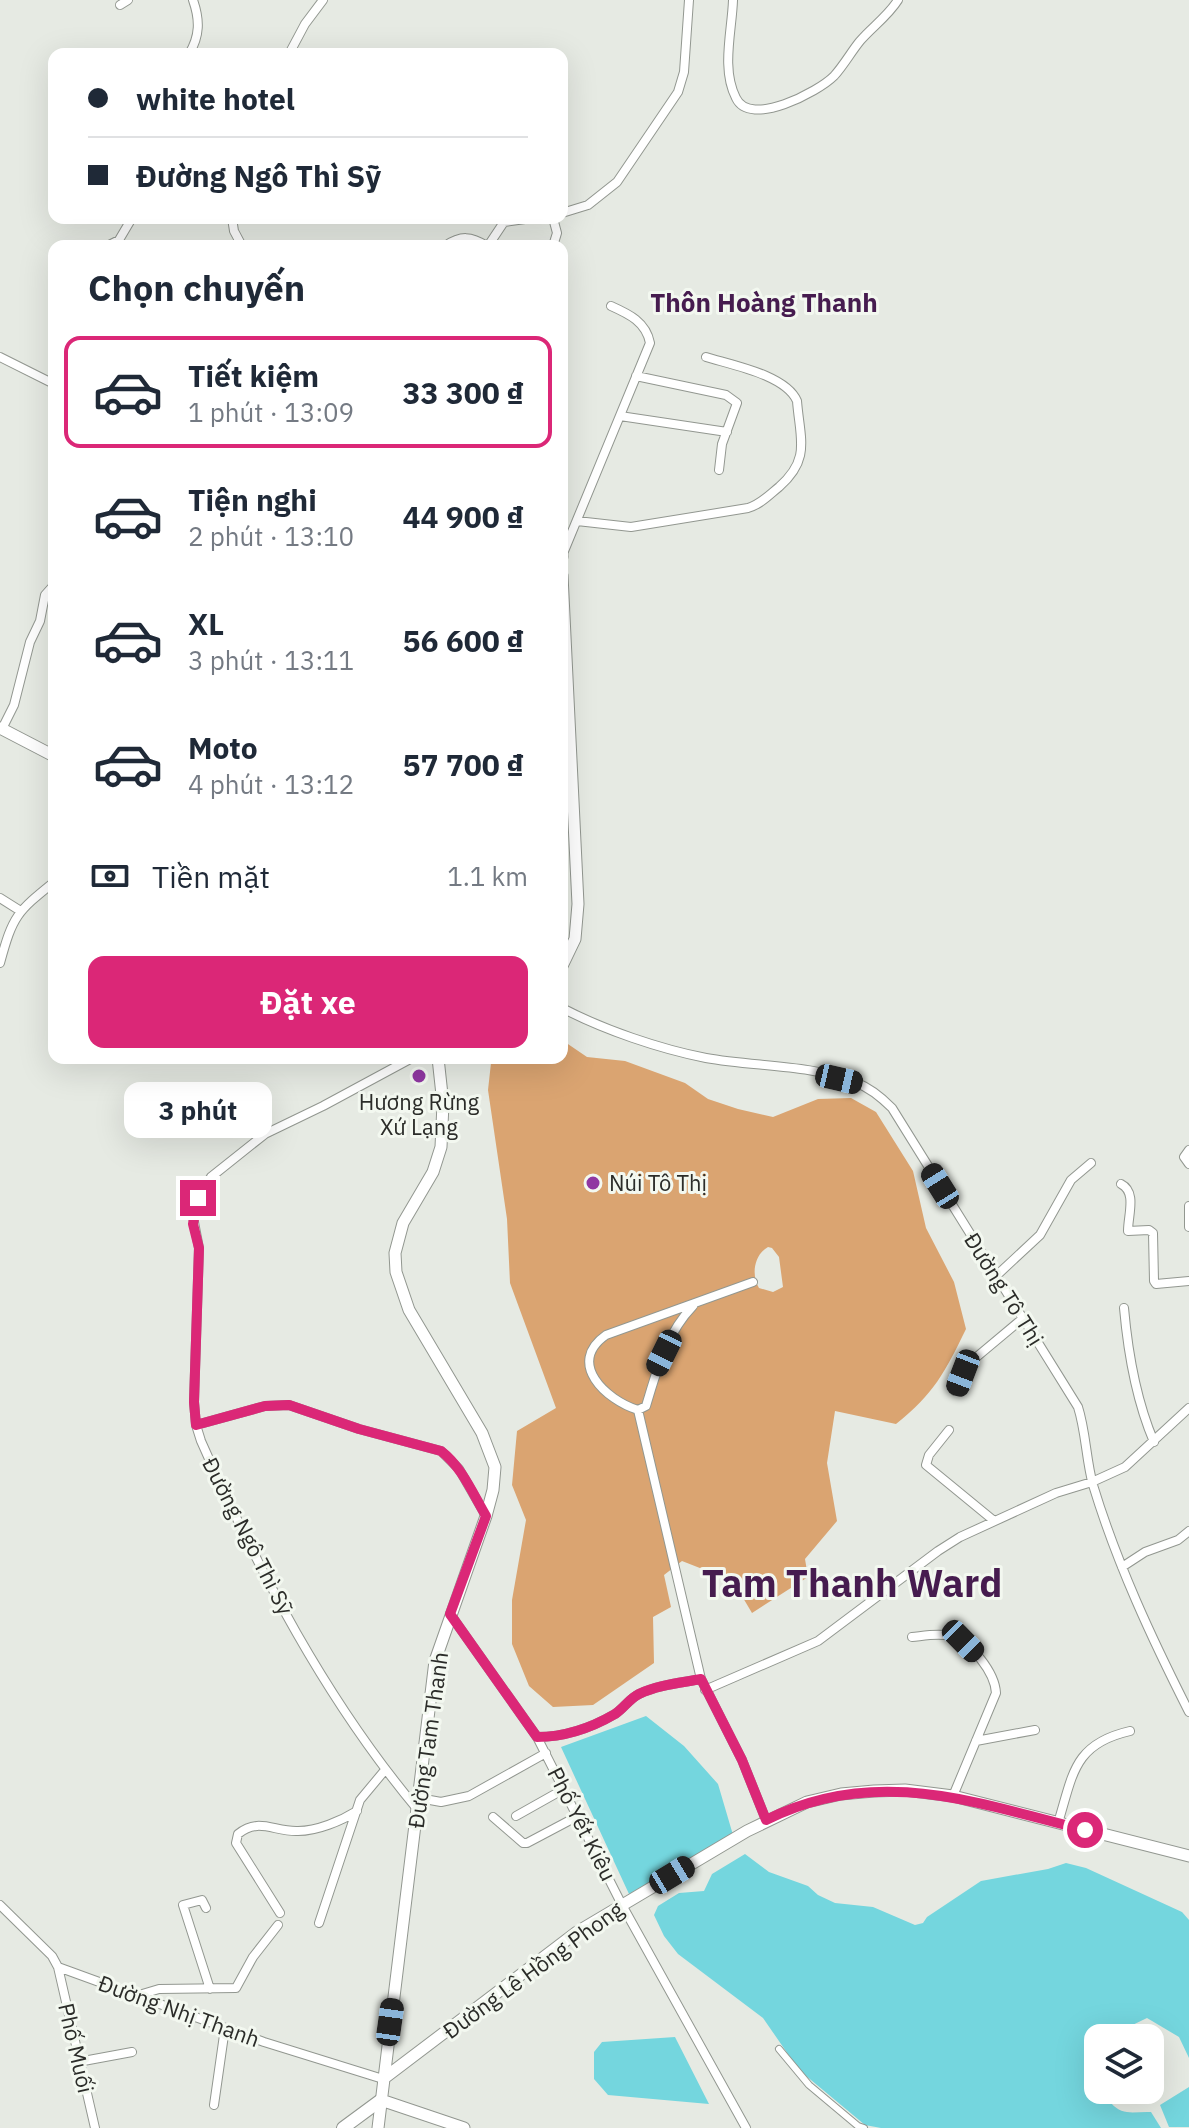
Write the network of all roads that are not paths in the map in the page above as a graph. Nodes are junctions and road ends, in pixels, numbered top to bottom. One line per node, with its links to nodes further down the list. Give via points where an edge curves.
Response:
1 (193, 0): 6 (street, via 198,29)
2 (323, 0): 7 (street)
3 (689, 0): 8 (street, via 678,92 617,182 588,205)
4 (733, 0): 5 (street, via 730,80 737,102 759,111 828,81)
5 (898, 0)
6 (191, 48)
7 (292, 48)
8 (568, 211)
9 (456, 240): 10 (street)
10 (475, 240)
11 (611, 306): 14 (street, via 632,316 649,336)
12 (0, 357): 15 (street)
13 (706, 357): 19 (street, via 750,370 789,387 795,395 801,458 792,476 748,508 631,527)
14 (636, 376): 16 (street); 17 (street, via 734,399)
15 (48, 381)
16 (620, 416): 17 (street); 19 (street)
17 (727, 432): 18 (street)
18 (719, 470)
19 (577, 521): 20 (street)
20 (568, 542)
21 (48, 592): 23 (street, via 14,705)
22 (568, 698): 26 (street)
23 (1, 729): 24 (street)
24 (48, 753)
25 (568, 820): 26 (street)
26 (574, 822): 30 (street, via 578,921)
27 (48, 887): 29 (street)
28 (0, 898): 29 (street)
29 (19, 910): 31 (street)
30 (568, 954)
31 (0, 963)
32 (568, 1011): 41 (street, Đường Tô Thị, via 705,1058 788,1067 857,1083 878,1095 892,1108)
33 (401, 1064): 50 (street, Đường Ngô Thì Sỹ, via 265,1134 211,1177 198,1198 193,1224 199,1248)
34 (439, 1064): 54 (street, Đường Tam Thanh, via 443,1104 438,1163 403,1223 396,1272 409,1310 489,1446 495,1467)
35 (1189, 1150): 37 (street, via 1184,1155)
36 (1091, 1163): 41 (street, via 1071,1180 1040,1235)
37 (1189, 1164)
38 (1121, 1184): 42 (street, via 1131,1192 1128,1230 1153,1233 1156,1284)
39 (1189, 1206): 40 (street)
40 (1189, 1227)
41 (996, 1276): 46 (street, Đường Tô Thị)
42 (1189, 1281)
43 (753, 1282): 44 (street)
44 (696, 1302): 49 (street, via 674,1329 646,1406); 49 (street, via 606,1335 593,1346 588,1359 592,1374 619,1402)
45 (1124, 1308): 52 (street, via 1139,1398)
46 (1022, 1319): 47 (street, via 967,1365); 53 (street, Đường Tô Thị, via 1078,1407)
47 (955, 1391)
48 (1189, 1408): 52 (street)
49 (638, 1410): 60 (street)
50 (196, 1425): 54 (street, via 265,1406 289,1405 441,1451 459,1469); 68 (street, Đường Ngô Thì Sỹ, via 260,1569 334,1696)
51 (949, 1430): 55 (street, via 926,1465)
52 (1154, 1442): 53 (street, via 1125,1467)
53 (1092, 1482): 55 (street); 57 (street, Đường Tô Thị)
54 (486, 1516): 58 (street, Đường Tam Thanh)
55 (993, 1520): 61 (street, via 938,1551 818,1641)
56 (1189, 1531): 57 (street)
57 (1122, 1567): 62 (street, Đường Tô Thị)
58 (450, 1614): 65 (street, Phố Yết Kiêu); 71 (street, Đường Tam Thanh, via 435,1661)
59 (912, 1637): 66 (street, via 948,1635 963,1641 992,1677 996,1693)
60 (701, 1679): 61 (street); 65 (street, via 642,1693 586,1729)
61 (705, 1690): 76 (street)
62 (1189, 1712)
63 (1035, 1730): 66 (street)
64 (1130, 1731): 77 (street, via 1100,1743 1076,1763)
65 (537, 1737): 67 (street, Phố Yết Kiêu)
66 (976, 1741): 70 (street)
67 (546, 1753): 69 (street, Phố Yết Kiêu); 71 (street, via 469,1796)
68 (385, 1770): 71 (street, Đường Ngô Thì Sỹ); 72 (street, via 364,1793)
69 (564, 1789): 73 (street); 74 (street, Phố Yết Kiêu)
70 (953, 1796): 76 (street, Đường Lê Hồng Phong, via 905,1790 851,1792 807,1802); 77 (street, Đường Lê Hồng Phong)
71 (418, 1804): 92 (street, Đường Tam Thanh)
72 (357, 1811): 82 (street, via 307,1831 259,1824 238,1834 236,1843); 83 (street)
73 (516, 1816)
74 (578, 1816): 75 (street, via 527,1843); 80 (street, Phố Yết Kiêu)
75 (493, 1817)
76 (766, 1820): 80 (street, Đường Lê Hồng Phong)
77 (1058, 1823): 78 (street, Đường Lê Hồng Phong)
78 (1189, 1856)
79 (0, 1905): 85 (street)
80 (622, 1905): 92 (street, Đường Lê Hồng Phong, via 577,1932); 99 (street, Phố Yết Kiêu)
81 (206, 1908): 86 (street, via 202,1900 183,1905)
82 (280, 1913)
83 (319, 1923)
84 (278, 1925): 86 (street, via 250,1961 240,1984)
85 (58, 1967): 87 (street, Đường Nhị Thanh); 91 (street, Phố Muối)
86 (210, 1989): 87 (street, via 159,1989)
87 (139, 1995): 88 (street, Đường Nhị Thanh)
88 (225, 2028): 92 (street, Đường Nhị Thanh); 94 (street)
89 (779, 2049): 100 (street, via 809,2085)
90 (132, 2052): 91 (street)
91 (78, 2062): 95 (street, Phố Muối)
92 (383, 2079): 93 (street, Đường Tam Thanh)
93 (381, 2100): 96 (main road); 97 (street, Đường Tam Thanh); 98 (street)
94 (214, 2105)
95 (95, 2128)
96 (343, 2128)
97 (378, 2128)
98 (464, 2128)
99 (746, 2128)
100 (864, 2128)

